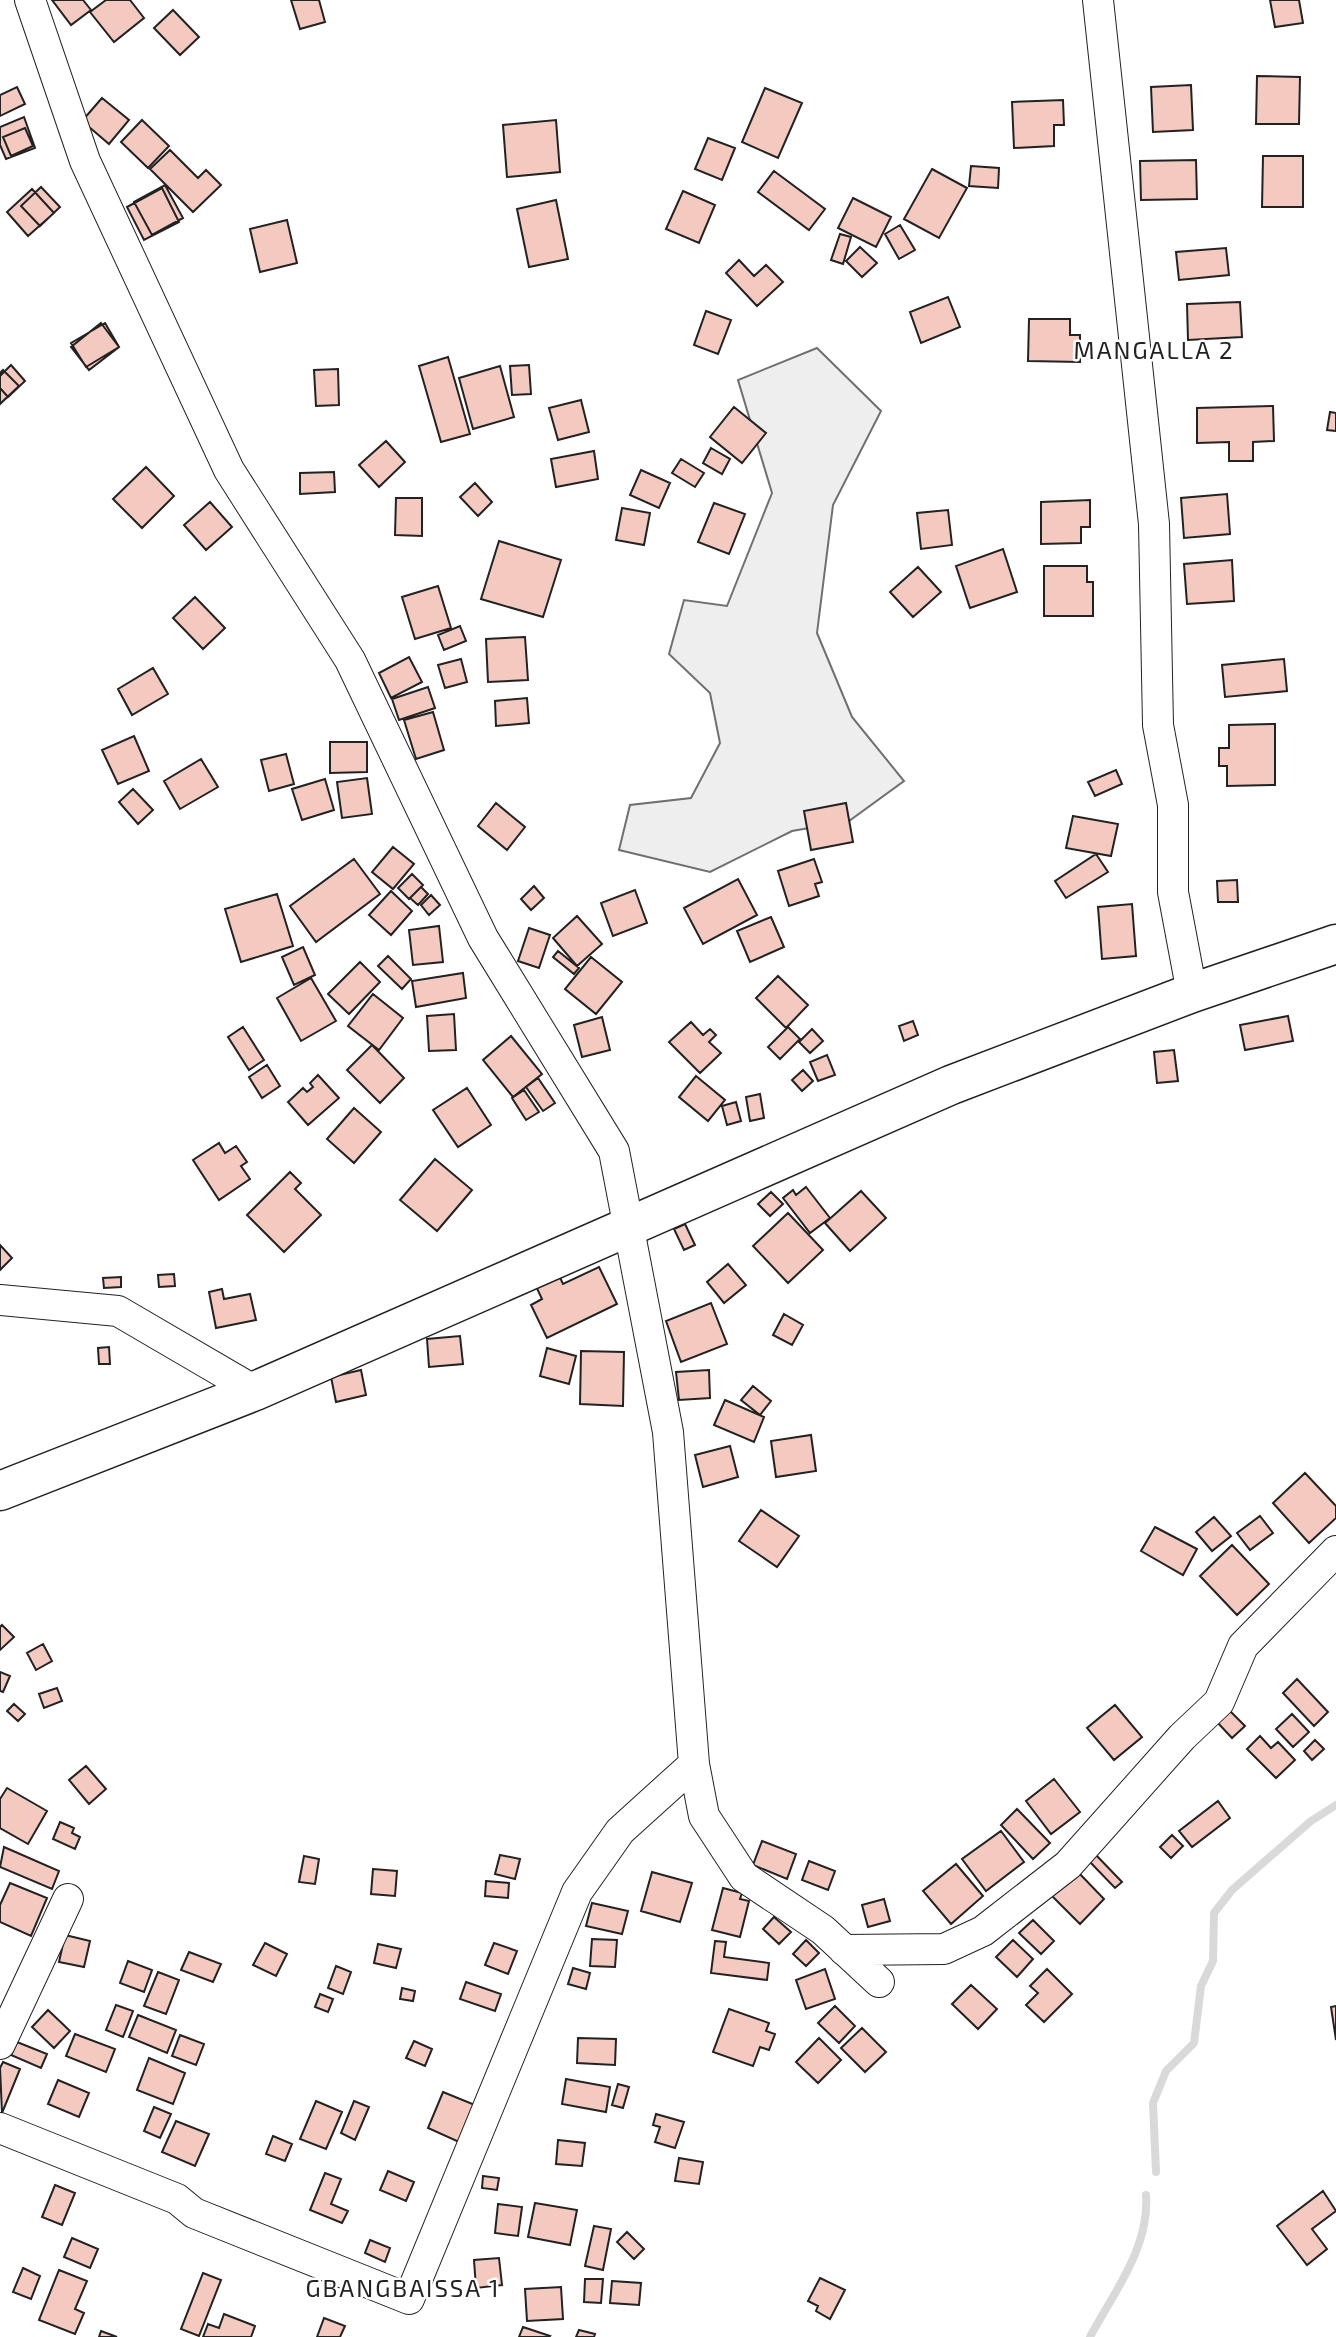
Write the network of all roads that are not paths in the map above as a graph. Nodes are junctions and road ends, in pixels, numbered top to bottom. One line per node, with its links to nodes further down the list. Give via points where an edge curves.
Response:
1 (30, 0): 5 (street, via 85,161 229,470 350,660 484,938 614,1151)
2 (1098, 0): 4 (street, via 1154,524 1158,725 1173,805 1173,892)
3 (1336, 944): 4 (highway)
4 (1192, 993): 5 (highway, via 951,1085)
5 (629, 1228): 7 (highway); 10 (street, via 668,1432)
6 (0, 1300): 7 (street, via 118,1311)
7 (255, 1391): 8 (highway)
8 (0, 1491)
9 (1336, 1551): 12 (street, via 1243,1646 1219,1702 1068,1865 983,1931 944,1949)
10 (694, 1764): 12 (street, via 704,1816 744,1877 823,1930); 15 (street, via 620,1831 577,1892 409,2300)
11 (68, 1899): 14 (street)
12 (844, 1950): 13 (street)
13 (879, 1982)
14 (0, 2044)
15 (0, 2128)

